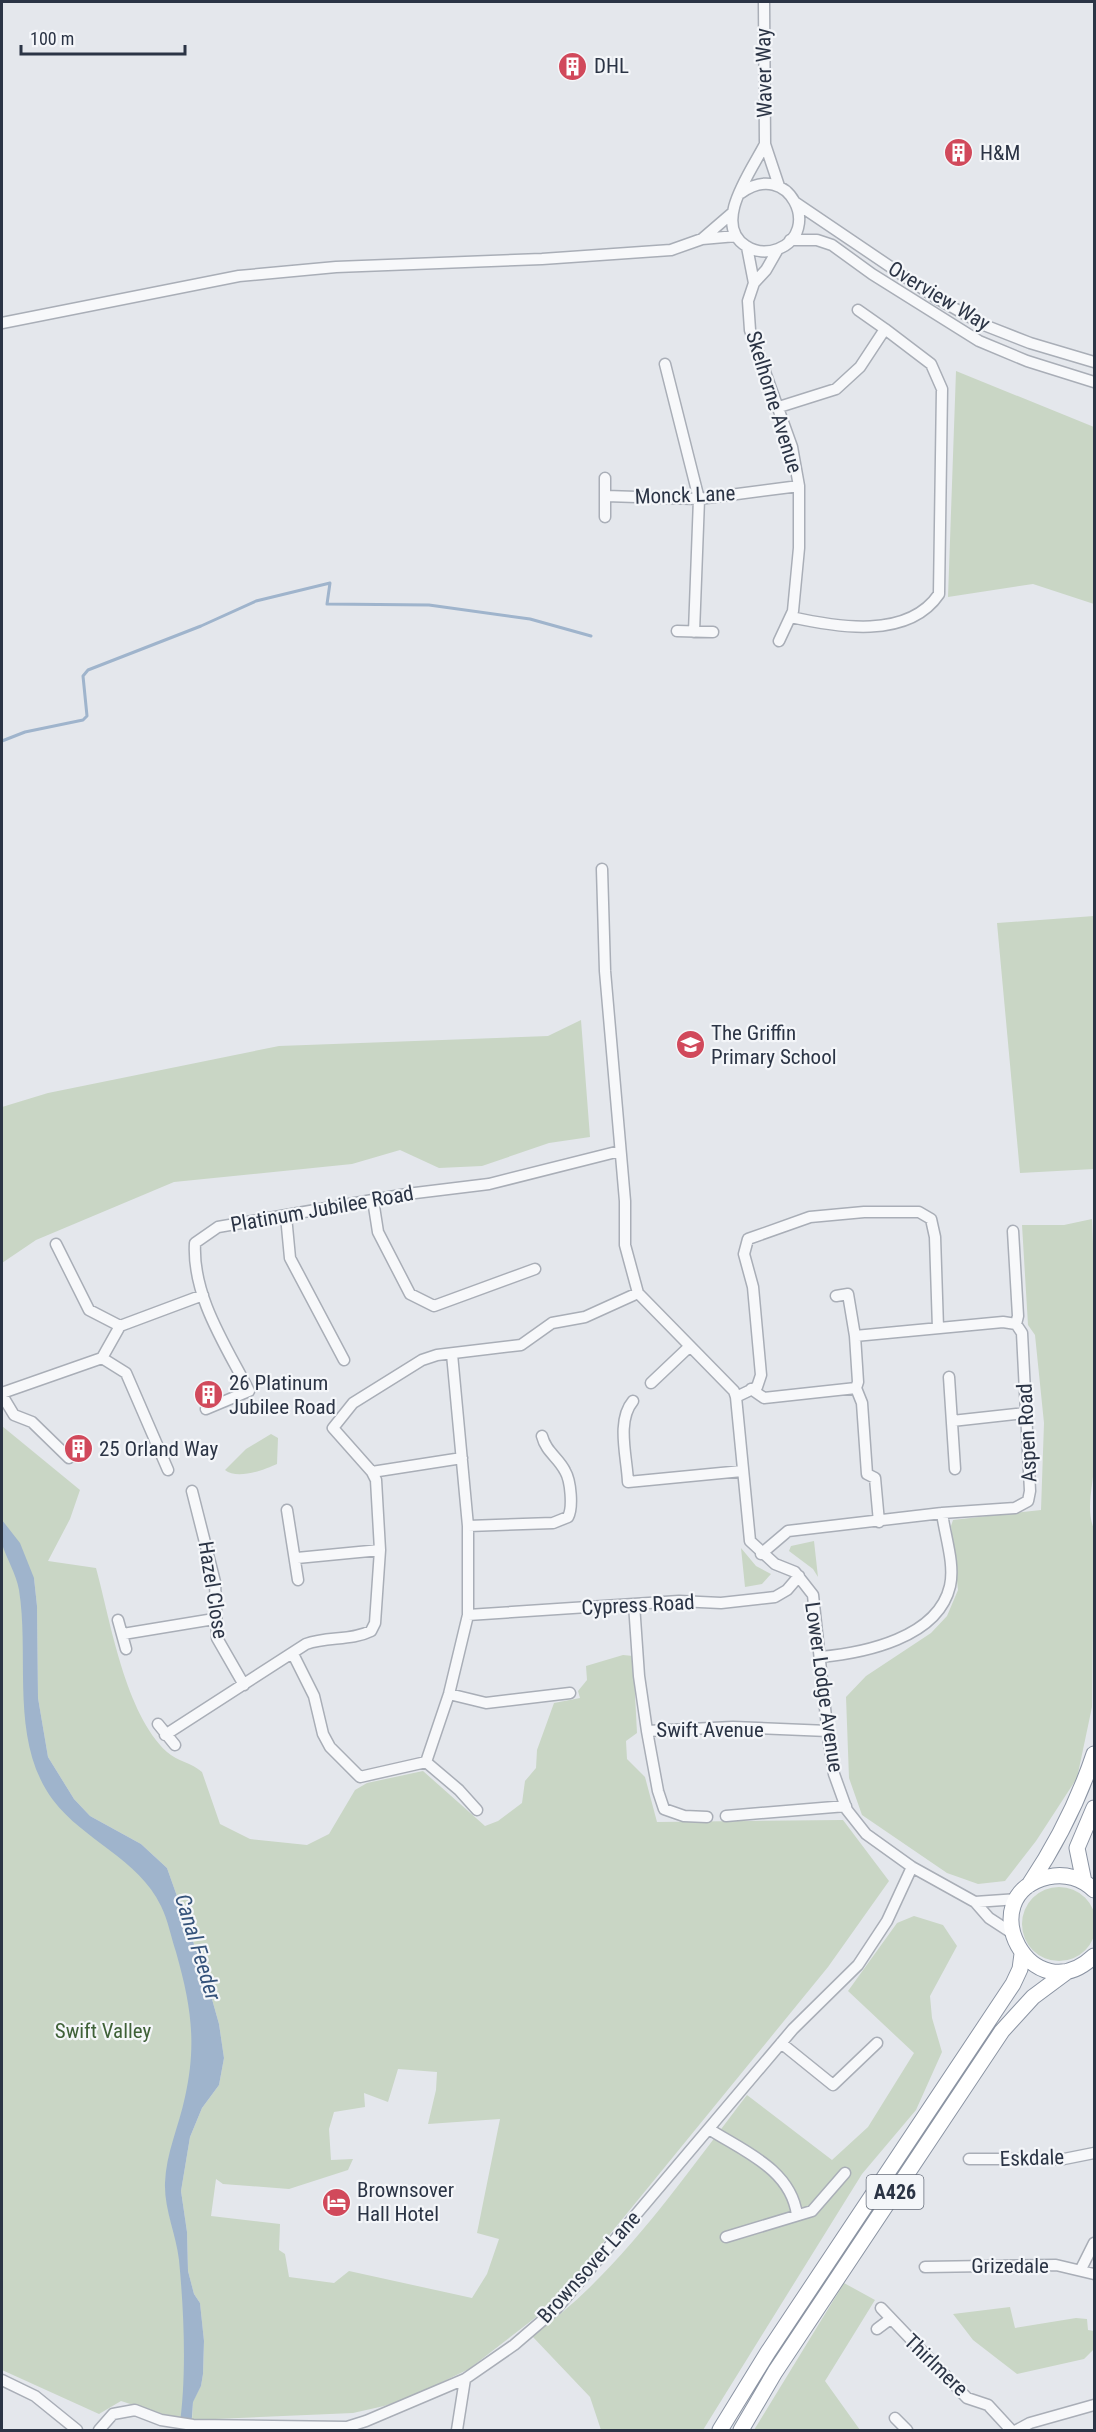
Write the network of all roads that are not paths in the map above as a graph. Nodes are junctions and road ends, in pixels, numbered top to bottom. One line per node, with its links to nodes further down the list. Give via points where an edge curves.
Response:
1 (764, 2): 2 (street, Waver Way)
2 (765, 144): 3 (street, Waver Way); 4 (street, Waver Way)
3 (779, 186): 4 (street, via 759,184); 5 (street)
4 (741, 193): 6 (street)
5 (796, 203): 9 (street, via 799,222); 16 (street, Overview Way, via 984,326)
6 (731, 214): 7 (street); 8 (street)
7 (736, 236): 8 (street); 10 (street)
8 (702, 239): 14 (street, via 660,251 336,267 239,276)
9 (790, 240): 11 (street); 18 (street, Overview Way, via 817,240 832,245 979,340 1028,361)
10 (747, 247): 11 (street, via 757,251); 12 (street, Skelhorne Avenue)
11 (778, 249): 12 (street, Skelhorne Avenue)
12 (754, 283): 19 (street, Skelhorne Avenue, via 748,301 750,330)
13 (858, 310): 15 (street)
14 (2, 323)
15 (885, 329): 19 (street, via 860,367 836,389); 25 (street, via 918,352 939,377 942,389 939,594 917,616 871,626 831,626)
16 (1095, 362)
17 (664, 364): 23 (street)
18 (1095, 382)
19 (779, 407): 21 (street, Skelhorne Avenue)
20 (604, 478): 22 (street, Monck Lane)
21 (799, 486): 23 (street, Monck Lane); 25 (street, Skelhorne Avenue, via 799,548)
22 (606, 496): 23 (street, Monck Lane); 24 (street, Monck Lane)
23 (699, 499): 27 (street)
24 (605, 517)
25 (791, 617): 29 (street, Skelhorne Avenue)
26 (677, 631): 27 (street)
27 (694, 632): 28 (street)
28 (713, 632)
29 (779, 641)
30 (602, 869): 31 (street, via 608,1018)
31 (620, 1151): 32 (street, Platinum Jubilee Road, via 489,1184); 37 (street, via 625,1245)
32 (373, 1200): 33 (street, Platinum Jubilee Road); 36 (street, via 378,1232 410,1294 434,1306)
33 (286, 1216): 38 (street, Platinum Jubilee Road, via 218,1227 195,1243 194,1263); 47 (street, via 290,1258)
34 (1013, 1232): 40 (street, Aspen Road)
35 (56, 1244): 41 (street, via 89,1310)
36 (535, 1269)
37 (638, 1293): 44 (street); 45 (street, via 585,1317 552,1323 520,1345)
38 (203, 1295): 41 (street); 55 (street, Platinum Jubilee Road, via 249,1391)
39 (836, 1296): 43 (street, via 848,1294)
40 (1016, 1324): 42 (street); 56 (street, Aspen Road, via 1022,1333)
41 (120, 1326): 46 (street)
42 (938, 1328): 43 (street); 51 (street, via 931,1219 919,1212 810,1217 748,1239 744,1246 753,1287 761,1375 757,1387)
43 (855, 1336): 50 (street)
44 (689, 1347): 49 (street); 53 (street)
45 (452, 1354): 60 (street); 64 (street, via 422,1360 374,1389 352,1403 333,1428)
46 (102, 1358): 52 (street); 62 (street, via 126,1373)
47 (344, 1360)
48 (949, 1377): 57 (street)
49 (651, 1383)
50 (856, 1388): 51 (street, via 764,1398); 68 (street, via 862,1403 867,1474 875,1479)
51 (751, 1389): 53 (street)
52 (2, 1394): 59 (street, via 14,1415 32,1422)
53 (736, 1397): 63 (street, Lower Lodge Avenue)
54 (633, 1401): 63 (street, via 626,1410 624,1426 628,1482)
55 (206, 1409)
56 (1025, 1413): 57 (street); 67 (street, Aspen Road, via 1028,1502 1015,1508)
57 (952, 1421): 61 (street)
58 (542, 1436): 69 (street, via 548,1452 567,1473 571,1507 568,1517 553,1523)
59 (69, 1458)
60 (462, 1458): 64 (street); 69 (street)
61 (955, 1469)
62 (168, 1470)
63 (742, 1471): 71 (street, Lower Lodge Avenue, via 747,1529 750,1541)
64 (372, 1472): 70 (street, via 376,1480)
65 (192, 1491): 77 (street, Hazel Close, via 215,1582)
66 (287, 1510): 72 (street)
67 (942, 1513): 68 (street, Aspen Road); 82 (street, via 950,1585 944,1603 914,1632 845,1655)
68 (879, 1522): 71 (street, Aspen Road, via 788,1531)
69 (468, 1527): 76 (street)
70 (380, 1550): 72 (street); 81 (street, via 375,1623 370,1631 352,1637 322,1638)
71 (761, 1554): 73 (street, Lower Lodge Avenue)
72 (297, 1558): 74 (street)
73 (799, 1576): 75 (street, Cypress Road, via 787,1590 774,1597); 82 (street, Lower Lodge Avenue, via 813,1595)
74 (298, 1580)
75 (634, 1605): 76 (street, Cypress Road); 87 (street, Swift Avenue)
76 (468, 1615): 85 (street)
77 (214, 1619): 79 (street); 83 (street, Hazel Close, via 217,1638)
78 (118, 1620): 79 (street)
79 (123, 1634): 80 (street)
80 (126, 1649)
81 (293, 1654): 83 (street); 92 (street, via 314,1696 330,1747 360,1777)
82 (820, 1657): 88 (street, Lower Lodge Avenue)
83 (243, 1684): 89 (street)
84 (570, 1693): 85 (street, via 486,1703)
85 (449, 1694): 92 (street)
86 (158, 1724): 89 (street)
87 (647, 1731): 88 (street, Swift Avenue, via 733,1727); 97 (street, via 657,1791 664,1809 684,1816)
88 (828, 1731): 93 (street, Lower Lodge Avenue, via 834,1774)
89 (165, 1735): 90 (street)
90 (175, 1745)
91 (1095, 1754): 99 (highway, via 1078,1801)
92 (426, 1762): 95 (street)
93 (846, 1806): 96 (street); 98 (street, Lower Lodge Avenue, via 866,1834)
94 (1095, 1808): 100 (highway, via 1077,1848)
95 (477, 1810)
96 (726, 1816)
97 (707, 1817)
98 (912, 1867): 102 (street, Lower Lodge Avenue); 107 (street, Brownsover Lane, via 887,1921 858,1965)
99 (1028, 1886): 100 (highway, via 1056,1875 1070,1876); 101 (highway)
100 (1089, 1886)
101 (1017, 1899): 102 (street); 103 (highway)
102 (975, 1902): 103 (street, Lower Lodge Avenue, via 989,1918)
103 (1012, 1933): 104 (highway)
104 (1022, 1954): 106 (highway, via 1043,1969); 130 (highway, A426, via 1013,1984 774,2342)
105 (1095, 1956): 106 (highway)
106 (1068, 1971): 131 (highway, A426, via 1033,1997 1002,2031 775,2372)
107 (781, 2043): 108 (street, via 833,2085); 109 (street, Brownsover Lane)
108 (877, 2043)
109 (709, 2129): 113 (street, via 774,2170 795,2201); 122 (street, Brownsover Lane, via 557,2308 514,2345)
110 (1095, 2153): 111 (street, Eskdale, via 1064,2159)
111 (969, 2159)
112 (845, 2173): 113 (street, via 812,2211)
113 (796, 2215): 114 (street)
114 (726, 2237)
115 (1095, 2243): 117 (street)
116 (925, 2267): 117 (street, Grizedale, via 1056,2265)
117 (1081, 2270): 118 (street, Grizedale)
118 (1095, 2274)
119 (881, 2308): 120 (street, Thirlmere)
120 (889, 2319): 121 (street, Thirlmere); 133 (street, Thirlmere, via 966,2398 988,2405)
121 (878, 2329)
122 (465, 2379): 126 (street, Brownsover Lane, via 347,2427); 129 (street)
123 (2, 2380): 127 (street, via 35,2396)
124 (1095, 2405): 134 (street)
125 (895, 2418): 132 (street)
126 (265, 2429): 128 (street, Brownsover Lane, via 194,2426 135,2410 113,2414)
127 (77, 2430)
128 (99, 2430)
129 (458, 2430)
130 (720, 2430)
131 (741, 2430)
132 (907, 2430)
133 (1011, 2430)
134 (1017, 2430)

